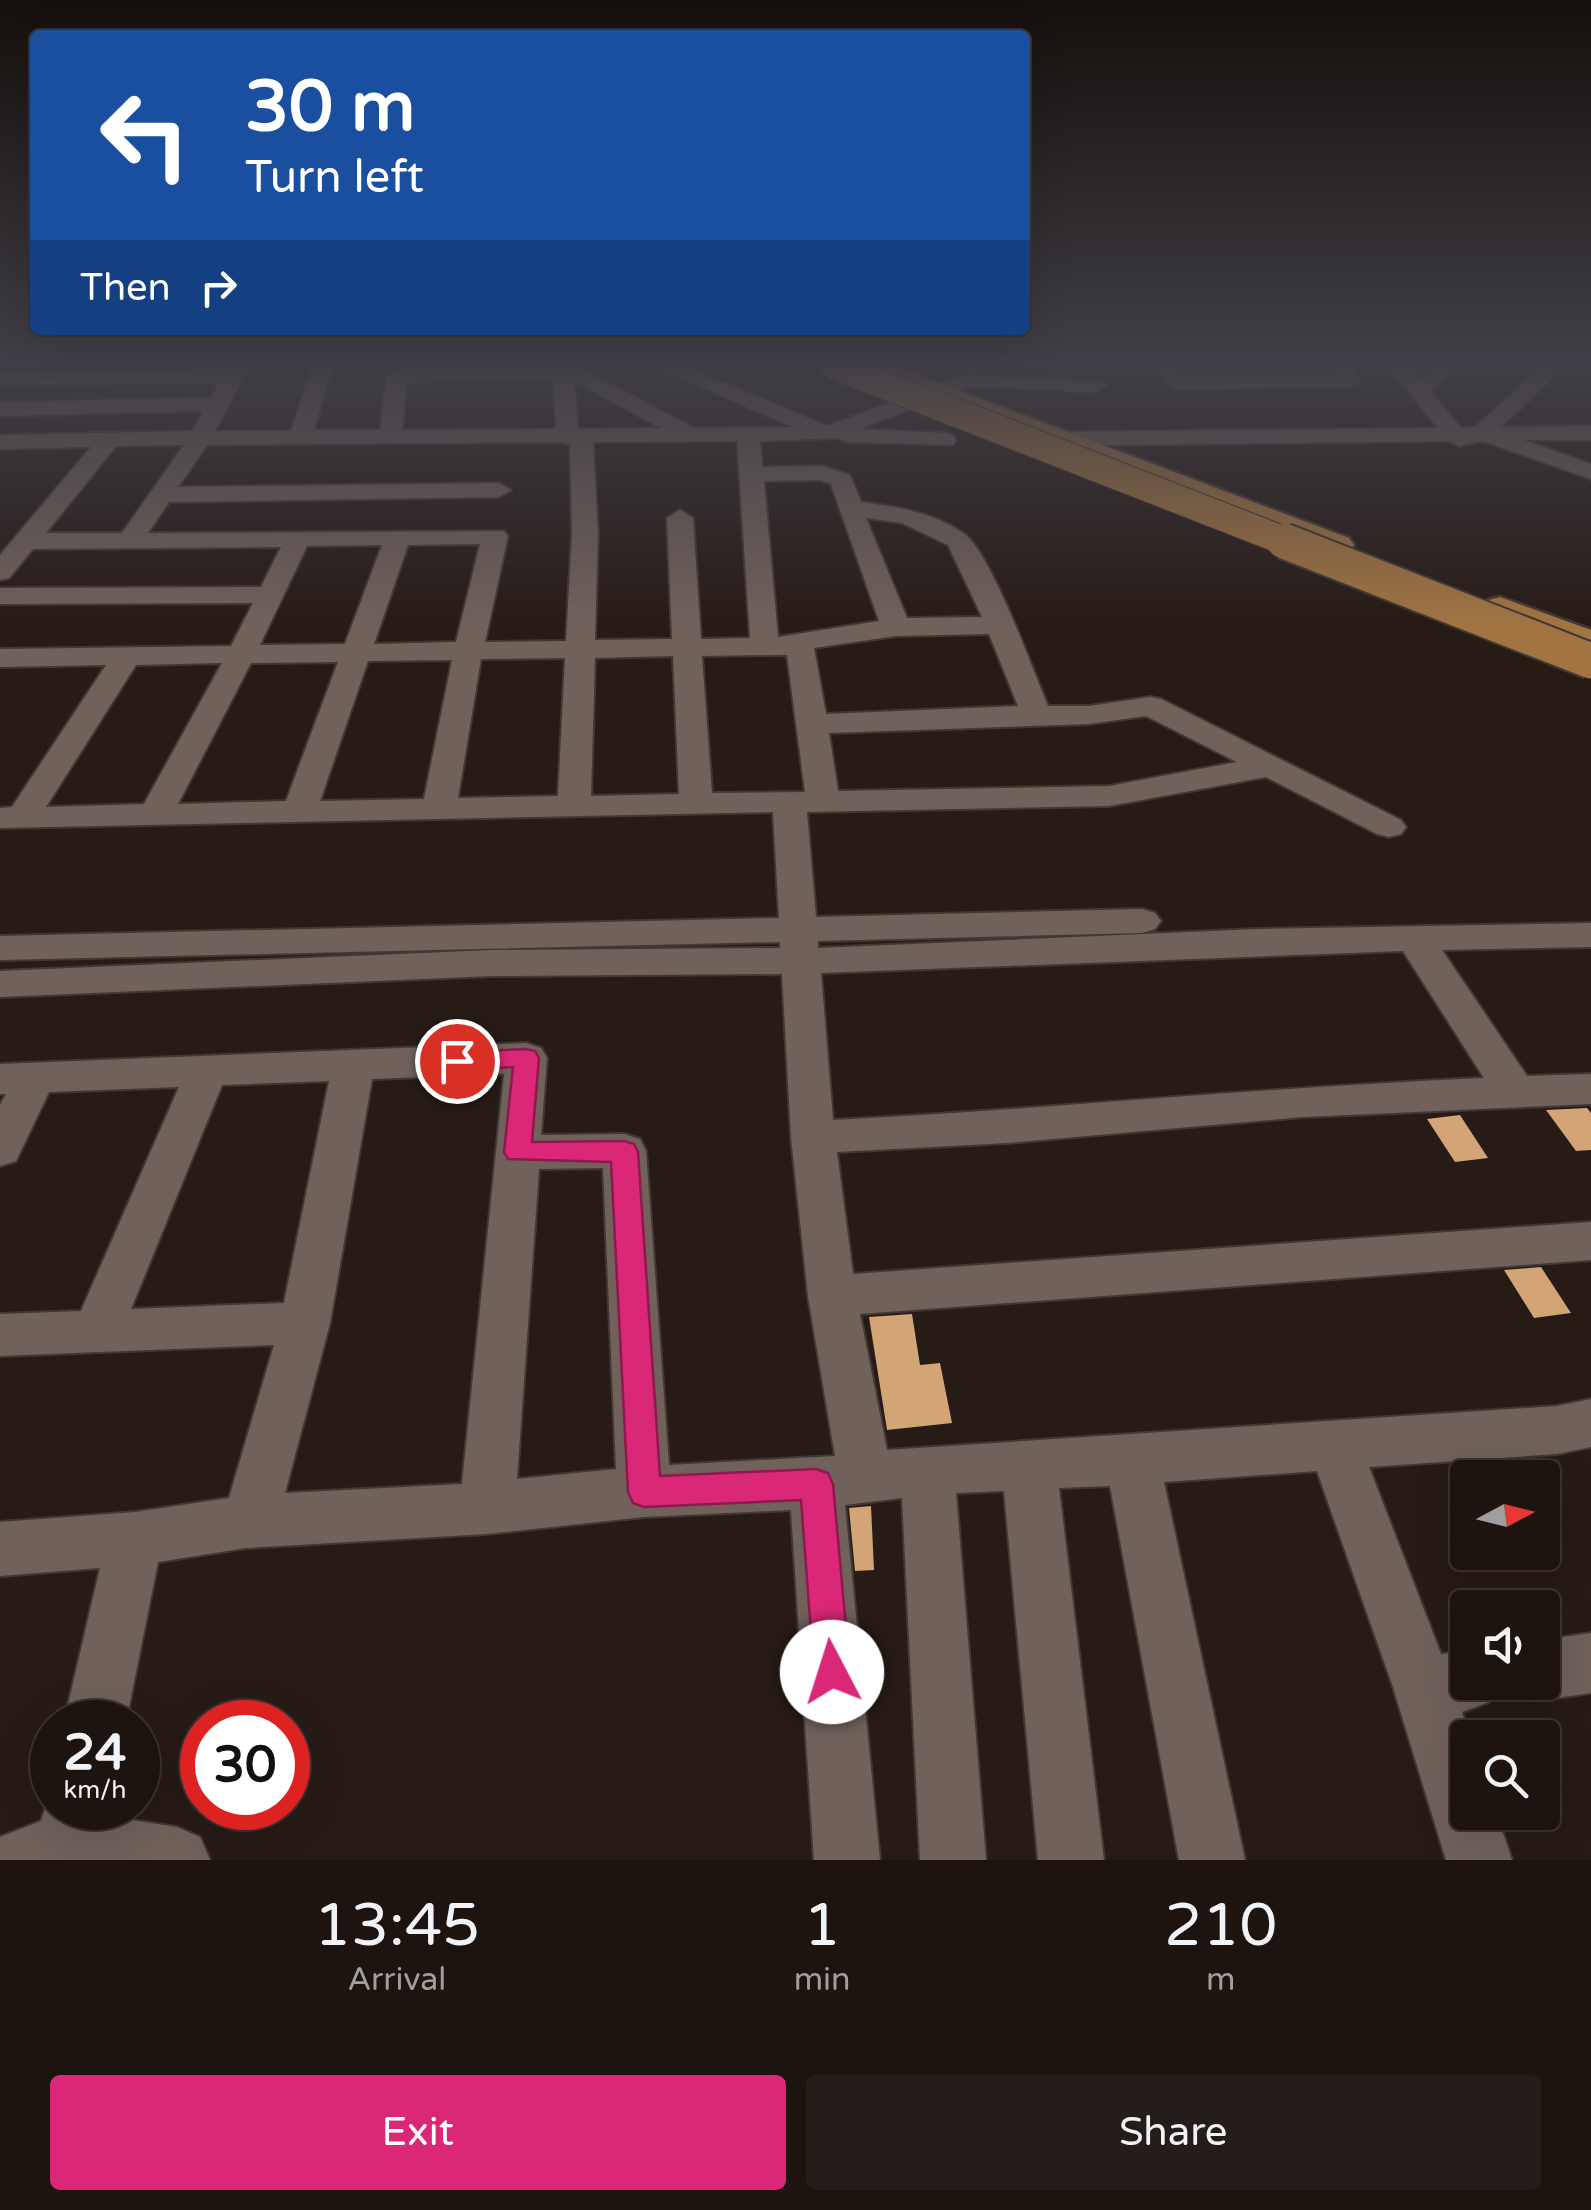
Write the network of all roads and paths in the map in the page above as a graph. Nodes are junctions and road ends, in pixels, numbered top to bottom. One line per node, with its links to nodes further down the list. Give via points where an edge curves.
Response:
1 (99, 452): 18 (street)
2 (191, 452): 13 (street)
3 (576, 452): 29 (street, via 585,533)
4 (749, 452): 11 (street)
5 (1056, 452): 34 (main road, bridge)
6 (1072, 452): 34 (main road)
7 (1074, 452): 25 (main road)
8 (1090, 452): 25 (main road)
9 (1525, 452): 10 (street)
10 (1591, 472)
11 (751, 474): 14 (street, via 822,473 842,480); 26 (street)
12 (499, 490): 13 (street)
13 (162, 494): 19 (street)
14 (850, 508): 23 (street, via 908,516 958,540); 24 (street)
15 (680, 518): 27 (street)
16 (398, 537): 17 (street); 28 (street, via 495,536); 30 (street)
17 (298, 538): 19 (street); 21 (street)
18 (26, 541): 19 (street); 20 (street)
19 (130, 541)
20 (0, 572)
21 (272, 595): 22 (street); 32 (street)
22 (0, 596)
23 (998, 624): 24 (street); 35 (street)
24 (896, 628): 26 (street)
25 (1591, 643)
26 (777, 647): 27 (street); 36 (street, via 801,650)
27 (688, 649): 29 (street); 39 (street)
28 (468, 652): 29 (street); 30 (street); 41 (street)
29 (580, 652): 40 (street)
30 (359, 653): 32 (street); 42 (street)
31 (127, 656): 32 (street); 33 (street); 44 (street)
32 (241, 656): 43 (street)
33 (2, 661)
34 (1591, 663)
35 (1037, 715): 36 (street); 37 (street, via 1150,706)
36 (812, 724): 38 (street)
37 (1270, 766): 38 (street, via 1109,796); 45 (street)
38 (806, 803): 39 (street); 49 (street)
39 (696, 806): 40 (street)
40 (574, 808): 41 (street)
41 (439, 809): 42 (street)
42 (300, 811): 43 (street)
43 (156, 814): 44 (street)
44 (11, 818)
45 (1389, 827)
46 (1591, 911): 49 (street)
47 (1591, 935): 48 (street)
48 (1415, 939): 49 (street); 57 (street)
49 (798, 944): 51 (street); 58 (street)
50 (0, 948): 51 (street)
51 (567, 948): 52 (street)
52 (0, 984)
53 (353, 1067): 54 (street); 60 (street, via 526,1058); 63 (street)
54 (207, 1070): 55 (street); 64 (street)
55 (18, 1078): 59 (street)
56 (1591, 1090): 57 (street)
57 (1515, 1092): 58 (street)
58 (813, 1137): 62 (street)
59 (0, 1149)
60 (518, 1152): 72 (street, via 624,1152); 73 (street)
61 (1591, 1240): 62 (street)
62 (832, 1296): 71 (street)
63 (304, 1323): 64 (street); 74 (street)
64 (97, 1331): 65 (street)
65 (0, 1335)
66 (1591, 1423): 67 (street)
67 (1334, 1446): 68 (street); 79 (street)
68 (1132, 1460): 69 (street); 86 (street)
69 (1028, 1466): 70 (street); 85 (street)
70 (927, 1470): 71 (street); 84 (street)
71 (841, 1481): 72 (street); 83 (street)
72 (644, 1492): 73 (street)
73 (487, 1508): 74 (street)
74 (246, 1522): 75 (street)
75 (135, 1538): 76 (street); 80 (street)
76 (0, 1549)
77 (1591, 1663): 78 (street)
78 (1560, 1667)
79 (1445, 1684): 87 (street)
80 (100, 1700)
81 (56, 1837): 82 (street)
82 (177, 1860)
83 (847, 1860)
84 (953, 1860)
85 (1071, 1860)
86 (1212, 1860)
87 (1479, 1860)

